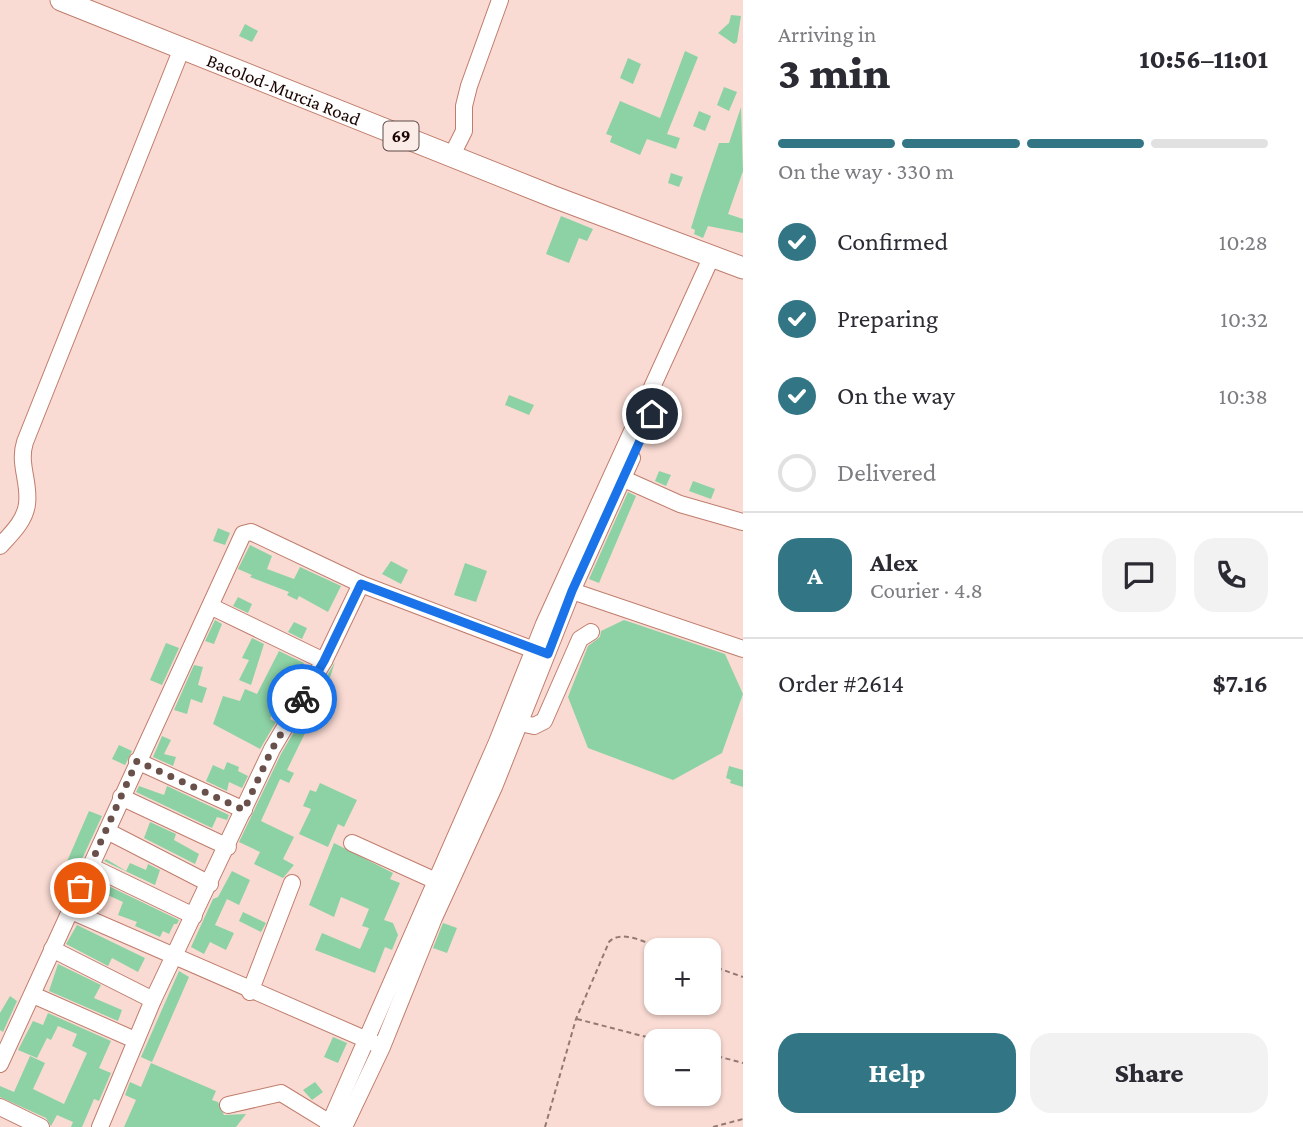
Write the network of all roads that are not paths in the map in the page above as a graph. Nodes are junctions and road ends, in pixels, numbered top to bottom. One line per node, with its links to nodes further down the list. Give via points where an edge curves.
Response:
1 (61, 0): 3 (main road, Bacolod-Murcia Road / 69)
2 (500, 0): 4 (street, via 469,86 464,131)
3 (182, 48): 4 (main road, Bacolod-Murcia Road / 69); 10 (street, via 25,442 21,465 27,503 17,527)
4 (451, 157): 5 (main road, Bacolod-Murcia Road / 69)
5 (715, 260): 6 (main road, Bacolod-Murcia Road / 69); 7 (street)
6 (743, 268)
7 (625, 462): 8 (street); 16 (street)
8 (624, 479): 9 (street, via 680,504); 12 (street)
9 (743, 522)
10 (0, 546)
11 (361, 584): 13 (street, via 250,532 239,540); 16 (street); 17 (street)
12 (572, 591): 15 (street); 16 (street)
13 (212, 607): 17 (street); 19 (street)
14 (591, 632): 18 (street, via 580,639 544,721 534,726)
15 (743, 649)
16 (540, 652): 18 (street); 26 (street)
17 (324, 661): 21 (street, via 272,749)
18 (520, 723): 38 (street)
19 (137, 761): 20 (street); 21 (street)
20 (121, 797): 22 (street); 24 (street)
21 (244, 810): 24 (street)
22 (107, 831): 25 (street); 28 (street)
23 (352, 843): 26 (street)
24 (228, 847): 28 (street)
25 (90, 866): 29 (street); 30 (street)
26 (436, 881): 37 (street)
27 (292, 883): 33 (street)
28 (210, 884): 30 (street)
29 (71, 911): 31 (street); 32 (street)
30 (194, 916): 32 (street)
31 (52, 949): 34 (street); 35 (street)
32 (174, 958): 33 (street); 35 (street)
33 (250, 992): 37 (street)
34 (33, 995): 36 (street); 39 (street)
35 (153, 1000): 36 (street)
36 (135, 1040): 44 (street)
37 (366, 1040): 38 (street); 42 (street)
38 (382, 1047): 42 (street)
39 (0, 1064)
40 (228, 1105): 42 (street, via 281,1093)
41 (0, 1107): 43 (street)
42 (334, 1126)
43 (41, 1127)
44 (100, 1127)

